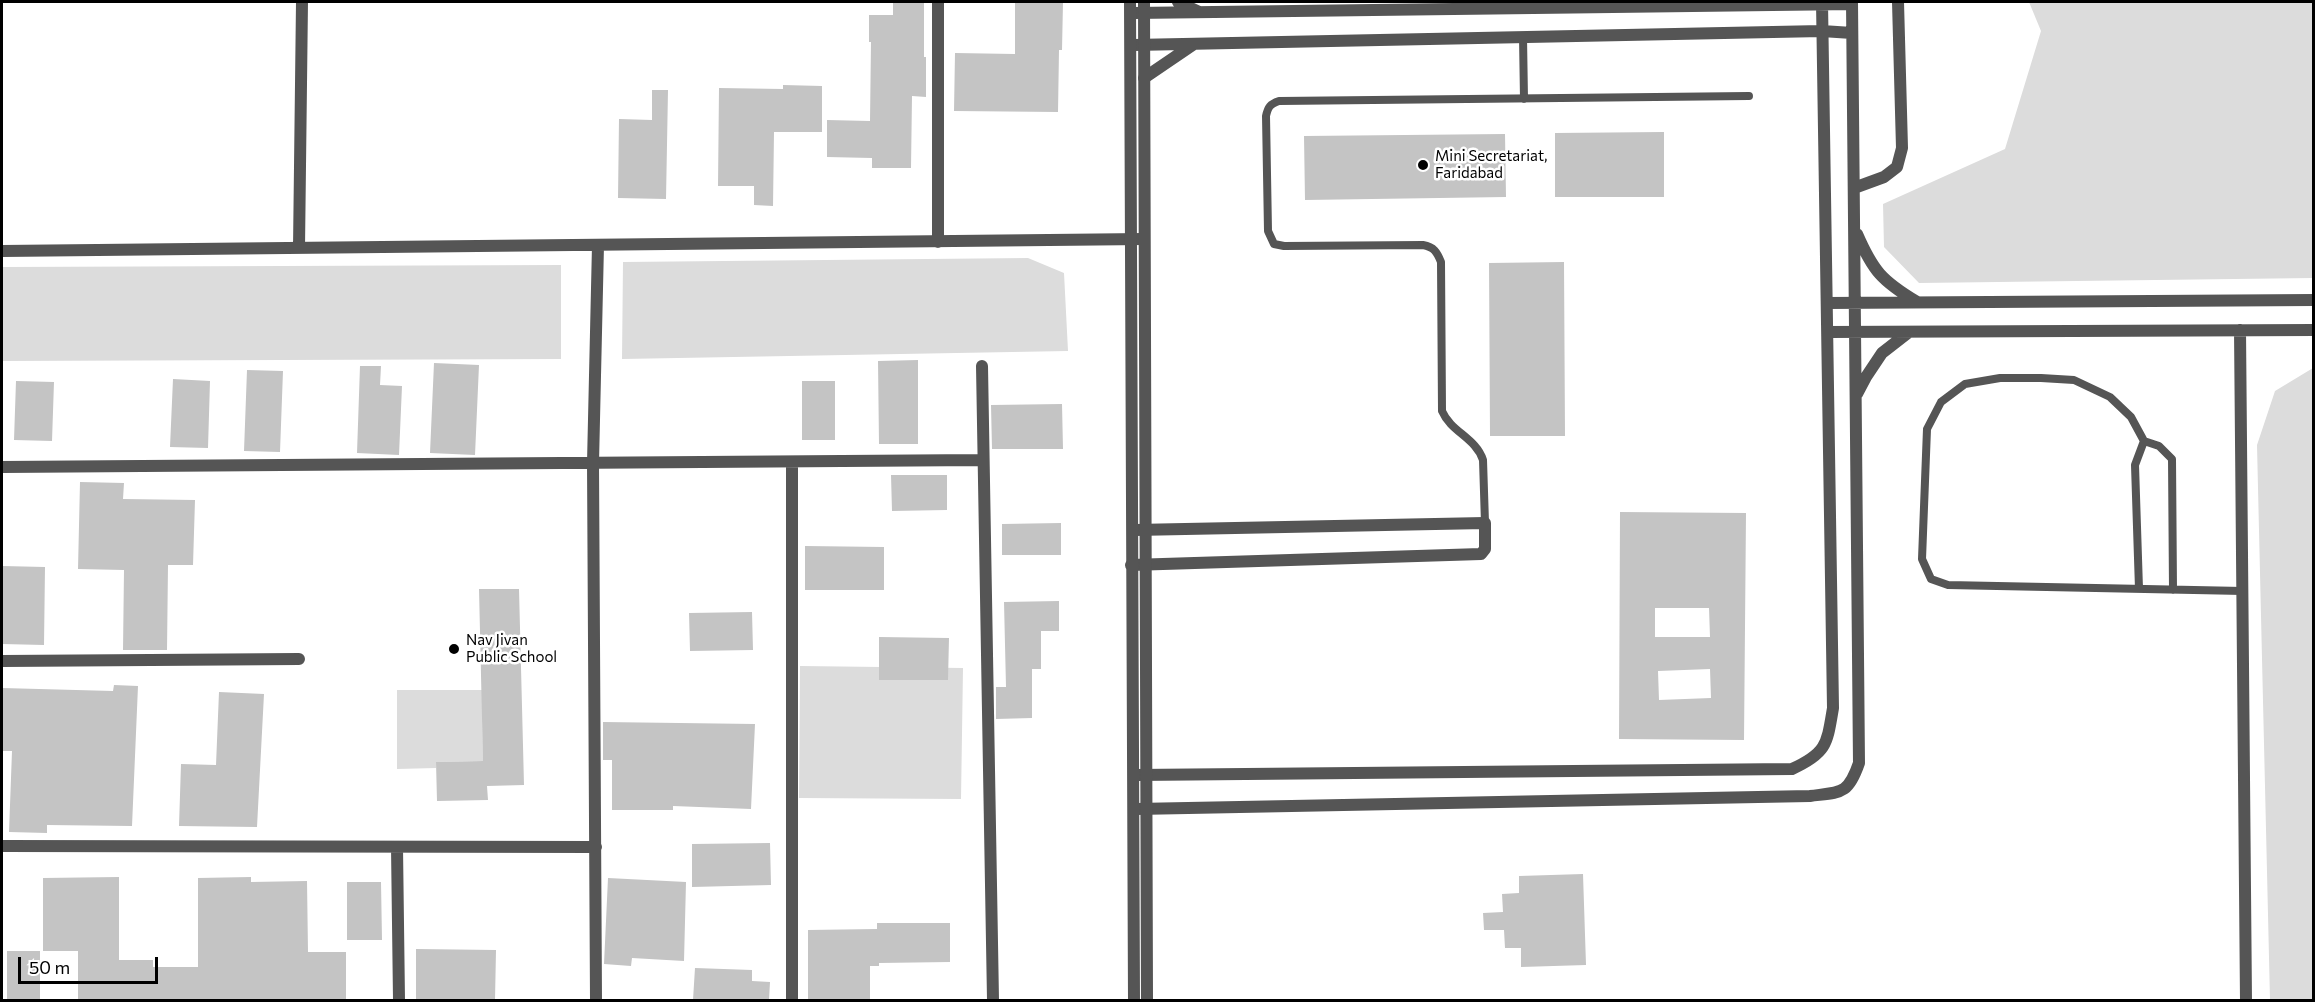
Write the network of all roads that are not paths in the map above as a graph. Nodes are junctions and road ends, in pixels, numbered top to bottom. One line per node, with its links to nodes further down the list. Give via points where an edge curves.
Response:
1 (302, 2): 25 (street)
2 (939, 2): 23 (street)
3 (1178, 2): 9 (street)
4 (1898, 2): 19 (street, via 1902,147 1897,167 1884,177)
5 (1822, 3): 6 (street); 9 (street); 10 (street)
6 (1852, 3): 11 (street)
7 (1144, 7): 8 (street); 9 (street); 15 (street)
8 (1130, 8): 14 (street)
9 (1200, 12)
10 (1822, 31): 11 (street); 12 (street); 28 (street)
11 (1852, 33): 19 (street)
12 (1523, 37): 13 (street); 18 (lane)
13 (1195, 44): 15 (street); 16 (street)
14 (1130, 45): 15 (street); 22 (street)
15 (1144, 45): 16 (street)
16 (1144, 78): 21 (street)
17 (1749, 96): 18 (lane)
18 (1524, 99): 43 (lane, via 1279,102 1272,103 1266,116 1268,231 1274,243 1423,244 1438,254 1442,411 1451,426 1480,450)
19 (1854, 188): 20 (street)
20 (1854, 227): 29 (street); 30 (street, via 1870,264 1894,288)
21 (1144, 239): 22 (street); 45 (street)
22 (1129, 240): 23 (street); 44 (street)
23 (938, 242): 24 (street)
24 (598, 245): 25 (street); 41 (street)
25 (299, 248): 26 (street)
26 (2, 251)
27 (2313, 300): 30 (street)
28 (1827, 303): 29 (street); 33 (street)
29 (1855, 303): 30 (street); 34 (street)
30 (1918, 303)
31 (2240, 330): 32 (street); 35 (street); 50 (street)
32 (2313, 330)
33 (1828, 332): 34 (street); 53 (street, via 1833,708 1828,740 1814,759 1792,769)
34 (1855, 332): 35 (street); 37 (street)
35 (1910, 332): 37 (street, via 1882,353)
36 (982, 366): 39 (street)
37 (1856, 398): 55 (street, via 1859,763 1853,782 1840,792 1810,796)
38 (2144, 441): 48 (lane, via 2135,465); 48 (lane, via 2131,417 2110,397 2074,380 2000,378 1965,384 1941,402 1927,429 1924,469 1922,560 1931,579 1948,585); 49 (lane, via 2159,446 2172,459)
39 (982, 460): 40 (street); 63 (street)
40 (792, 462): 41 (street); 62 (street)
41 (593, 463): 42 (street); 59 (street)
42 (2, 467)
43 (1485, 523): 45 (street); 46 (street, via 1485,549 1481,554)
44 (1131, 530): 45 (street); 47 (street)
45 (1145, 530): 46 (street)
46 (1145, 564): 47 (street); 53 (street)
47 (1131, 565): 54 (street)
48 (2139, 589): 49 (lane)
49 (2173, 590): 50 (lane)
50 (2243, 591): 66 (street)
51 (299, 659): 52 (street)
52 (2, 661)
53 (1146, 774): 54 (street); 55 (street)
54 (1132, 775): 56 (street)
55 (1146, 808): 56 (street); 65 (street)
56 (1132, 809): 64 (street)
57 (2, 846): 58 (street)
58 (398, 847): 59 (street); 60 (street)
59 (596, 847): 61 (street)
60 (399, 1000)
61 (596, 1000)
62 (792, 1000)
63 (993, 1000)
64 (1134, 1000)
65 (1147, 1000)
66 (2246, 1000)

